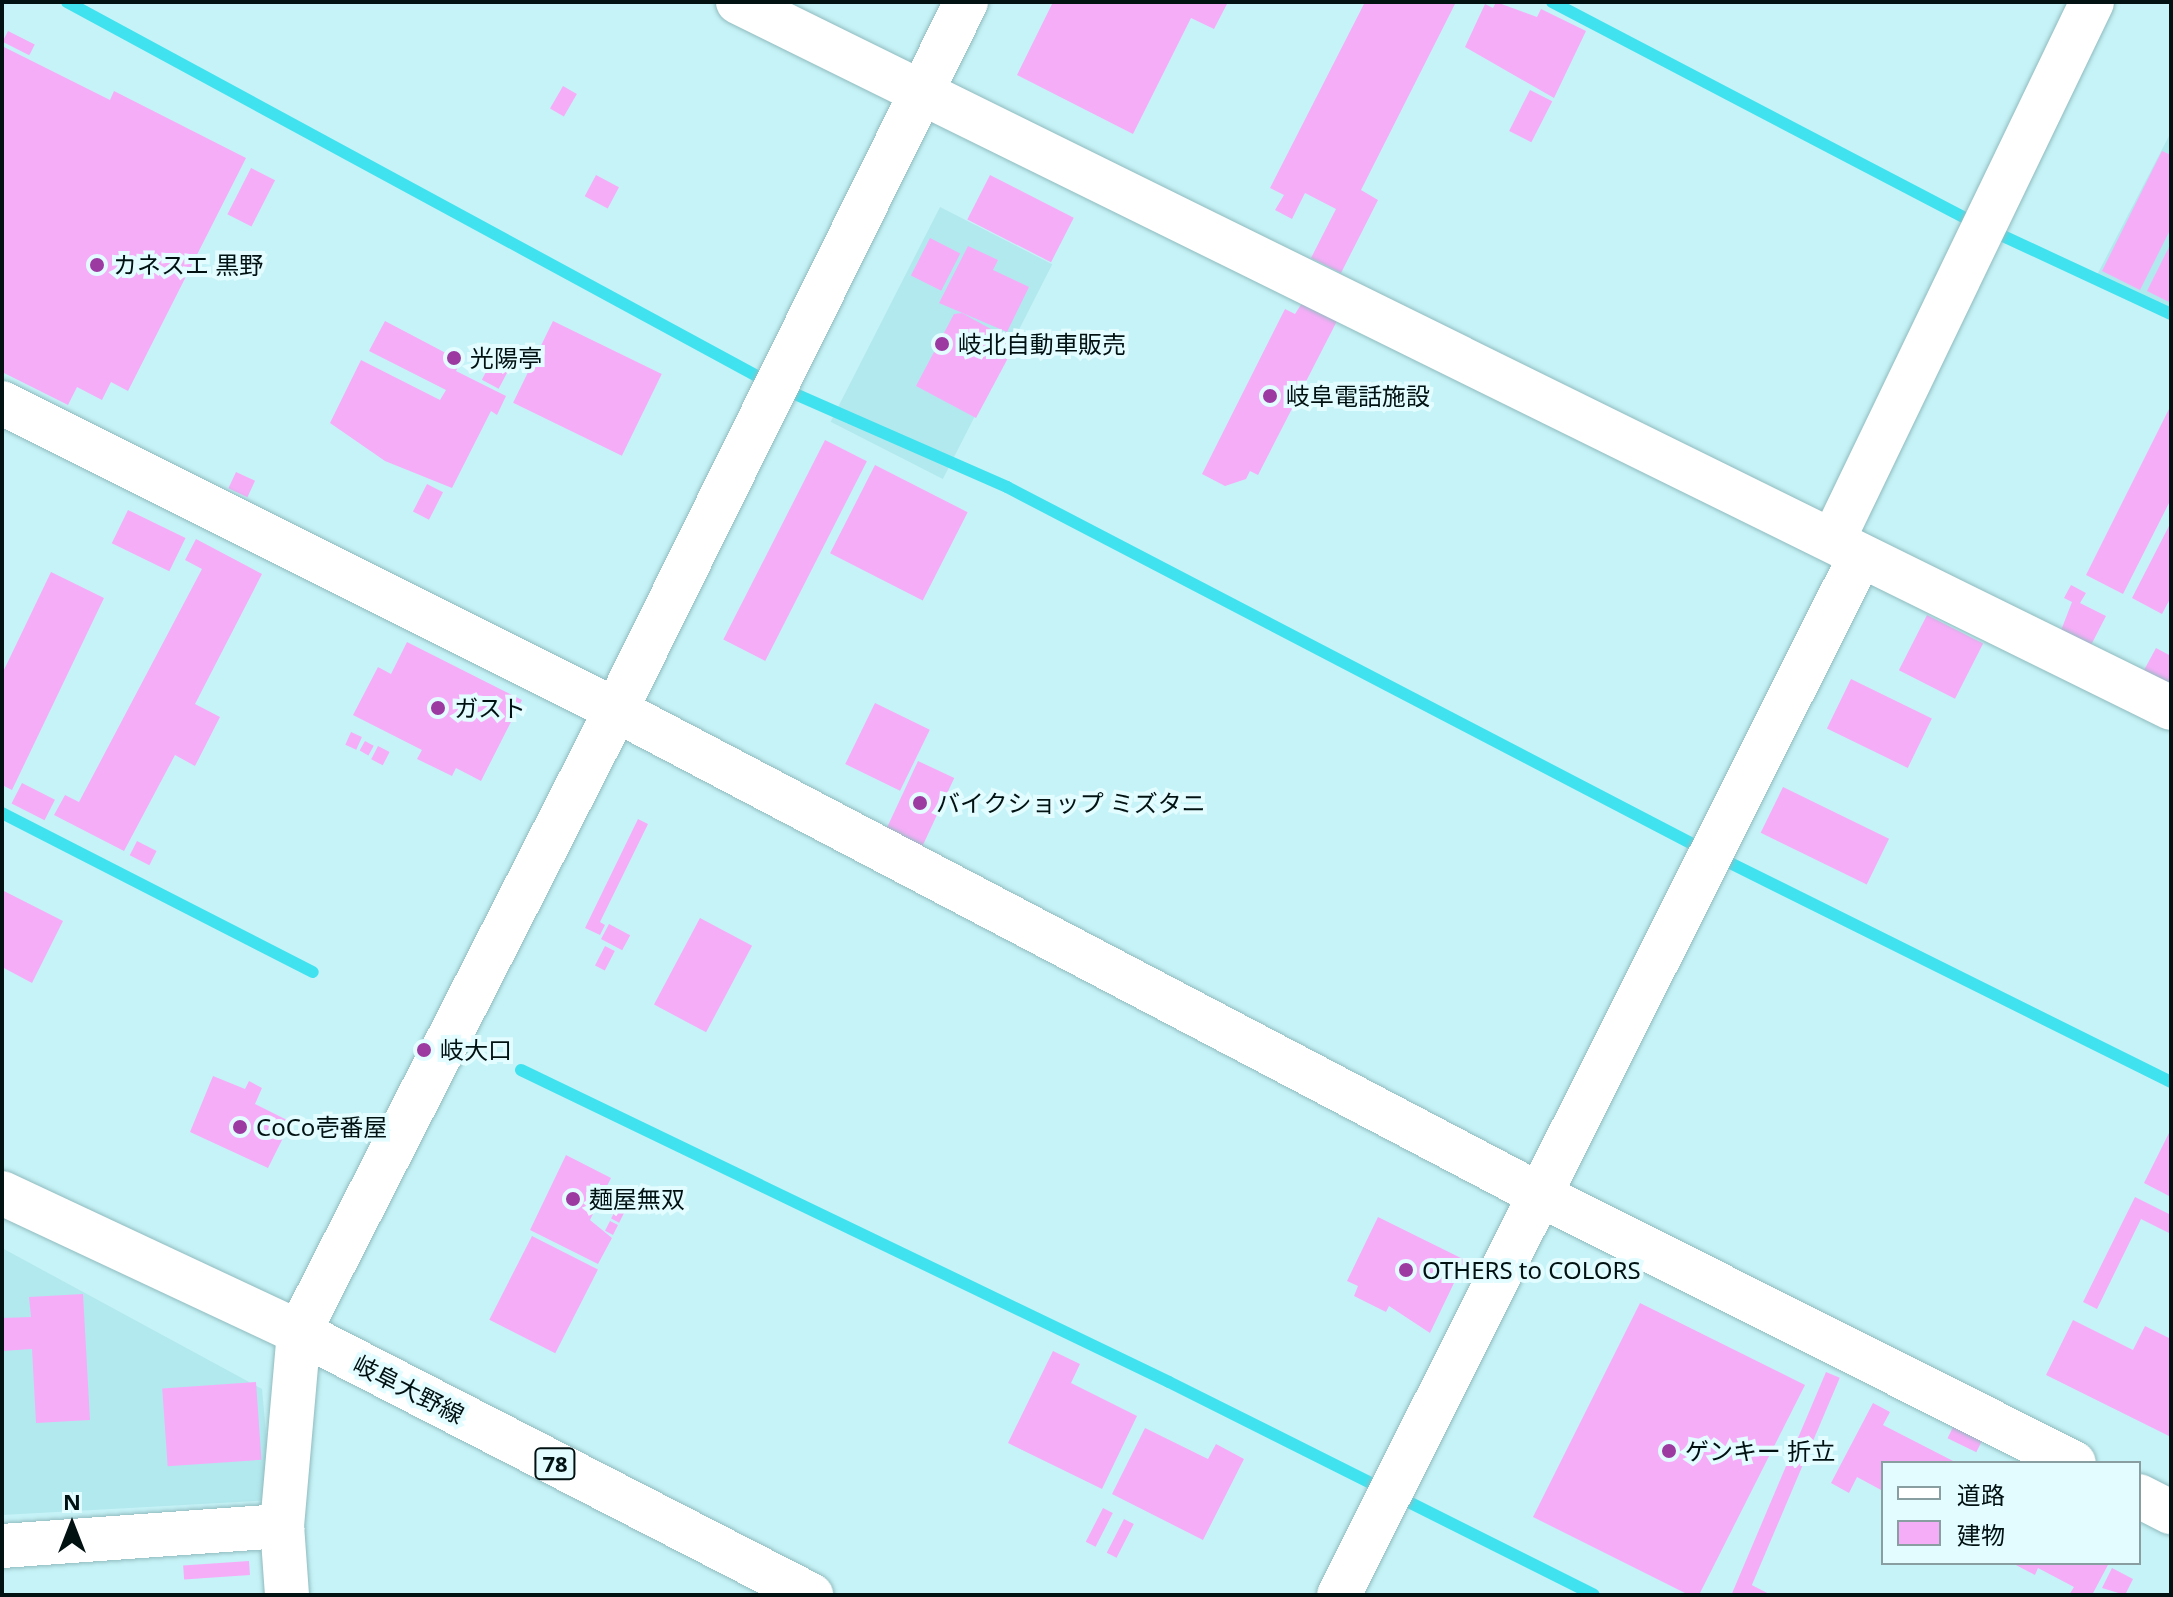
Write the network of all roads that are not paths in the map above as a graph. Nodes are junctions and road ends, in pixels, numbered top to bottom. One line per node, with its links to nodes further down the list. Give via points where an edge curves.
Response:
1 (738, 2): 4 (street)
2 (966, 2): 4 (street)
3 (2092, 2): 6 (street)
4 (920, 91): 6 (street); 8 (street)
5 (2, 403): 8 (street)
6 (1847, 549): 7 (street); 10 (street)
7 (2171, 708)
8 (616, 710): 10 (street); 11 (street)
9 (2, 1193): 11 (street, 岐阜大野線 / 78)
10 (1542, 1196): 12 (street); 19 (street)
11 (299, 1332): 15 (street); 18 (street, 岐阜大野線 / 78)
12 (2070, 1461)
13 (2141, 1497): 14 (street)
14 (2171, 1512)
15 (282, 1526): 16 (street); 17 (street)
16 (2, 1546)
17 (287, 1595)
18 (811, 1595)
19 (1339, 1595)

